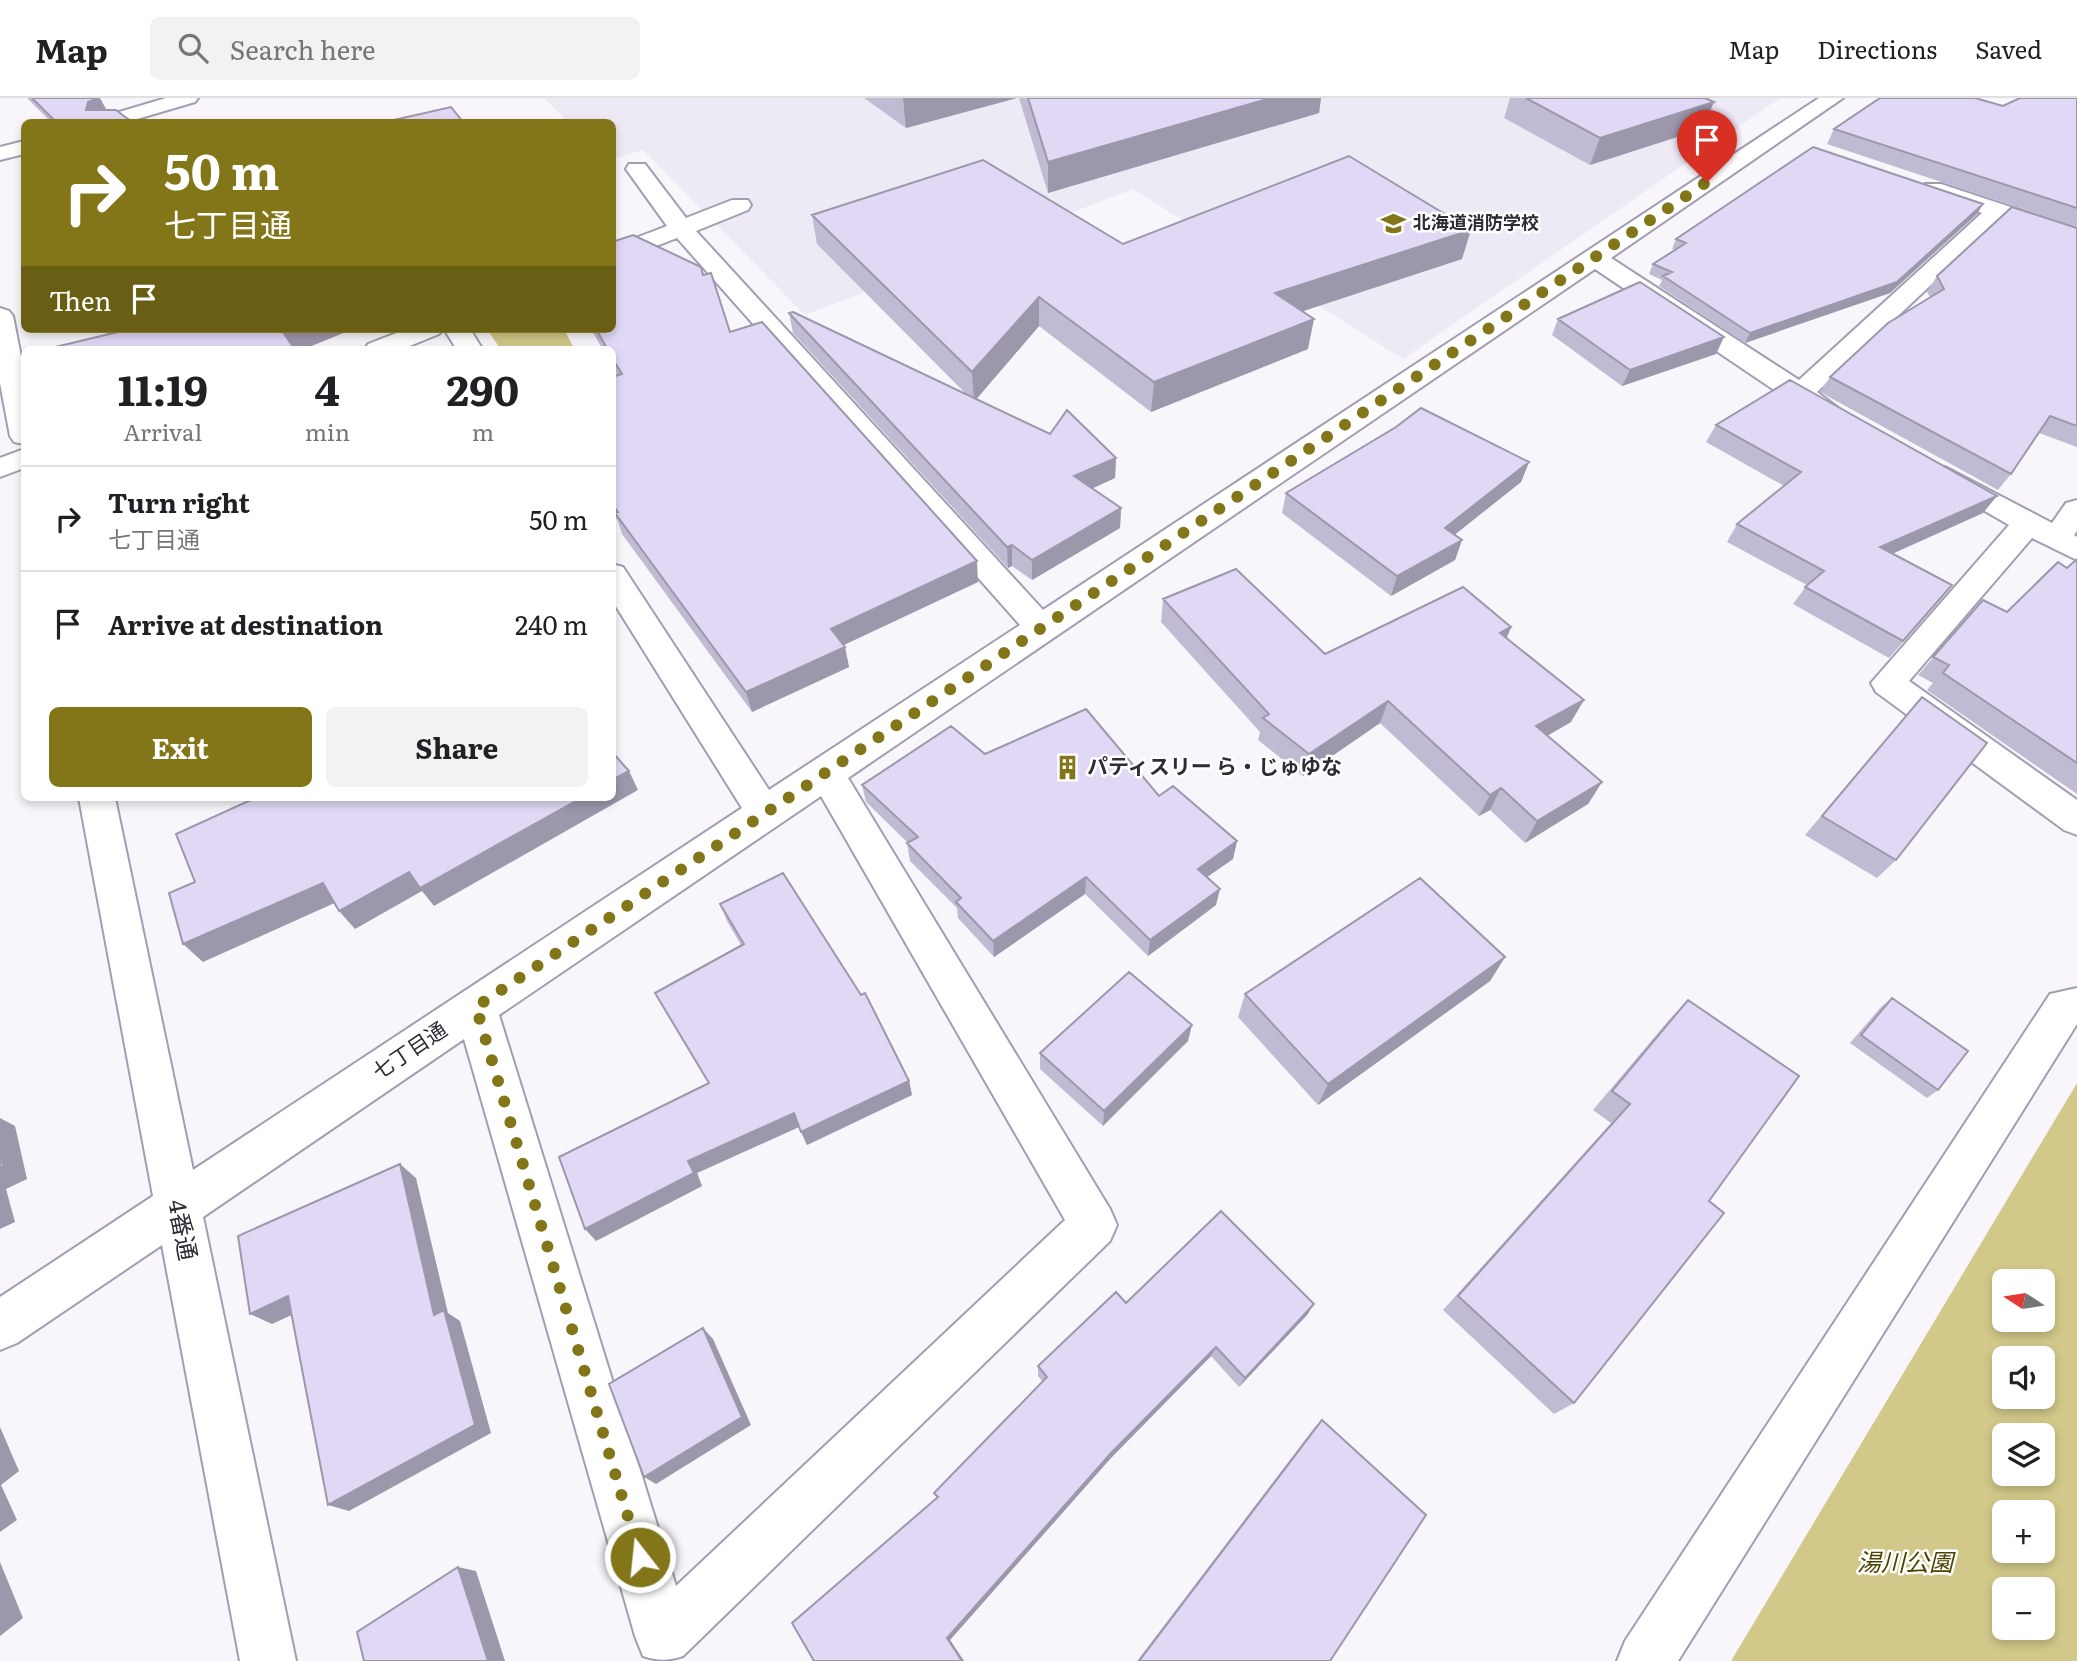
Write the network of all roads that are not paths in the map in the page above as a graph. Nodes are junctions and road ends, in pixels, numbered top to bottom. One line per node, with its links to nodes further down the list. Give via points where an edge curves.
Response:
1 (188, 98): 3 (street)
2 (1833, 98): 13 (street, 七丁目通, via 1788,141)
3 (116, 119)
4 (21, 148): 5 (street)
5 (0, 154)
6 (637, 169): 10 (street)
7 (1906, 180): 9 (street)
8 (740, 205): 10 (street)
9 (1997, 211): 11 (street); 17 (street)
10 (681, 228): 12 (street); 26 (street)
11 (2077, 237)
12 (616, 254)
13 (1594, 258): 17 (street); 26 (street, 七丁目通)
14 (0, 316): 18 (street)
15 (420, 333): 16 (street)
16 (387, 346)
17 (1799, 394): 19 (street)
18 (21, 421)
19 (1847, 421)
20 (21, 459): 22 (street)
21 (1920, 462): 24 (street)
22 (0, 468)
23 (2077, 510): 24 (street)
24 (2054, 537): 30 (street, via 1888,683)
25 (616, 580): 29 (street)
26 (1041, 628): 27 (street, 七丁目通)
27 (826, 772): 29 (street, 七丁目通); 32 (street, via 1094,1225 663,1636)
28 (98, 801): 33 (street, 4番通)
29 (764, 813): 32 (street, 七丁目通)
30 (2077, 820)
31 (2077, 1006): 36 (street, via 2065,1007)
32 (476, 1007): 33 (street, 七丁目通)
33 (178, 1206): 34 (street, 七丁目通); 35 (street, 4番通)
34 (0, 1326)
35 (268, 1661)
36 (1645, 1661)

